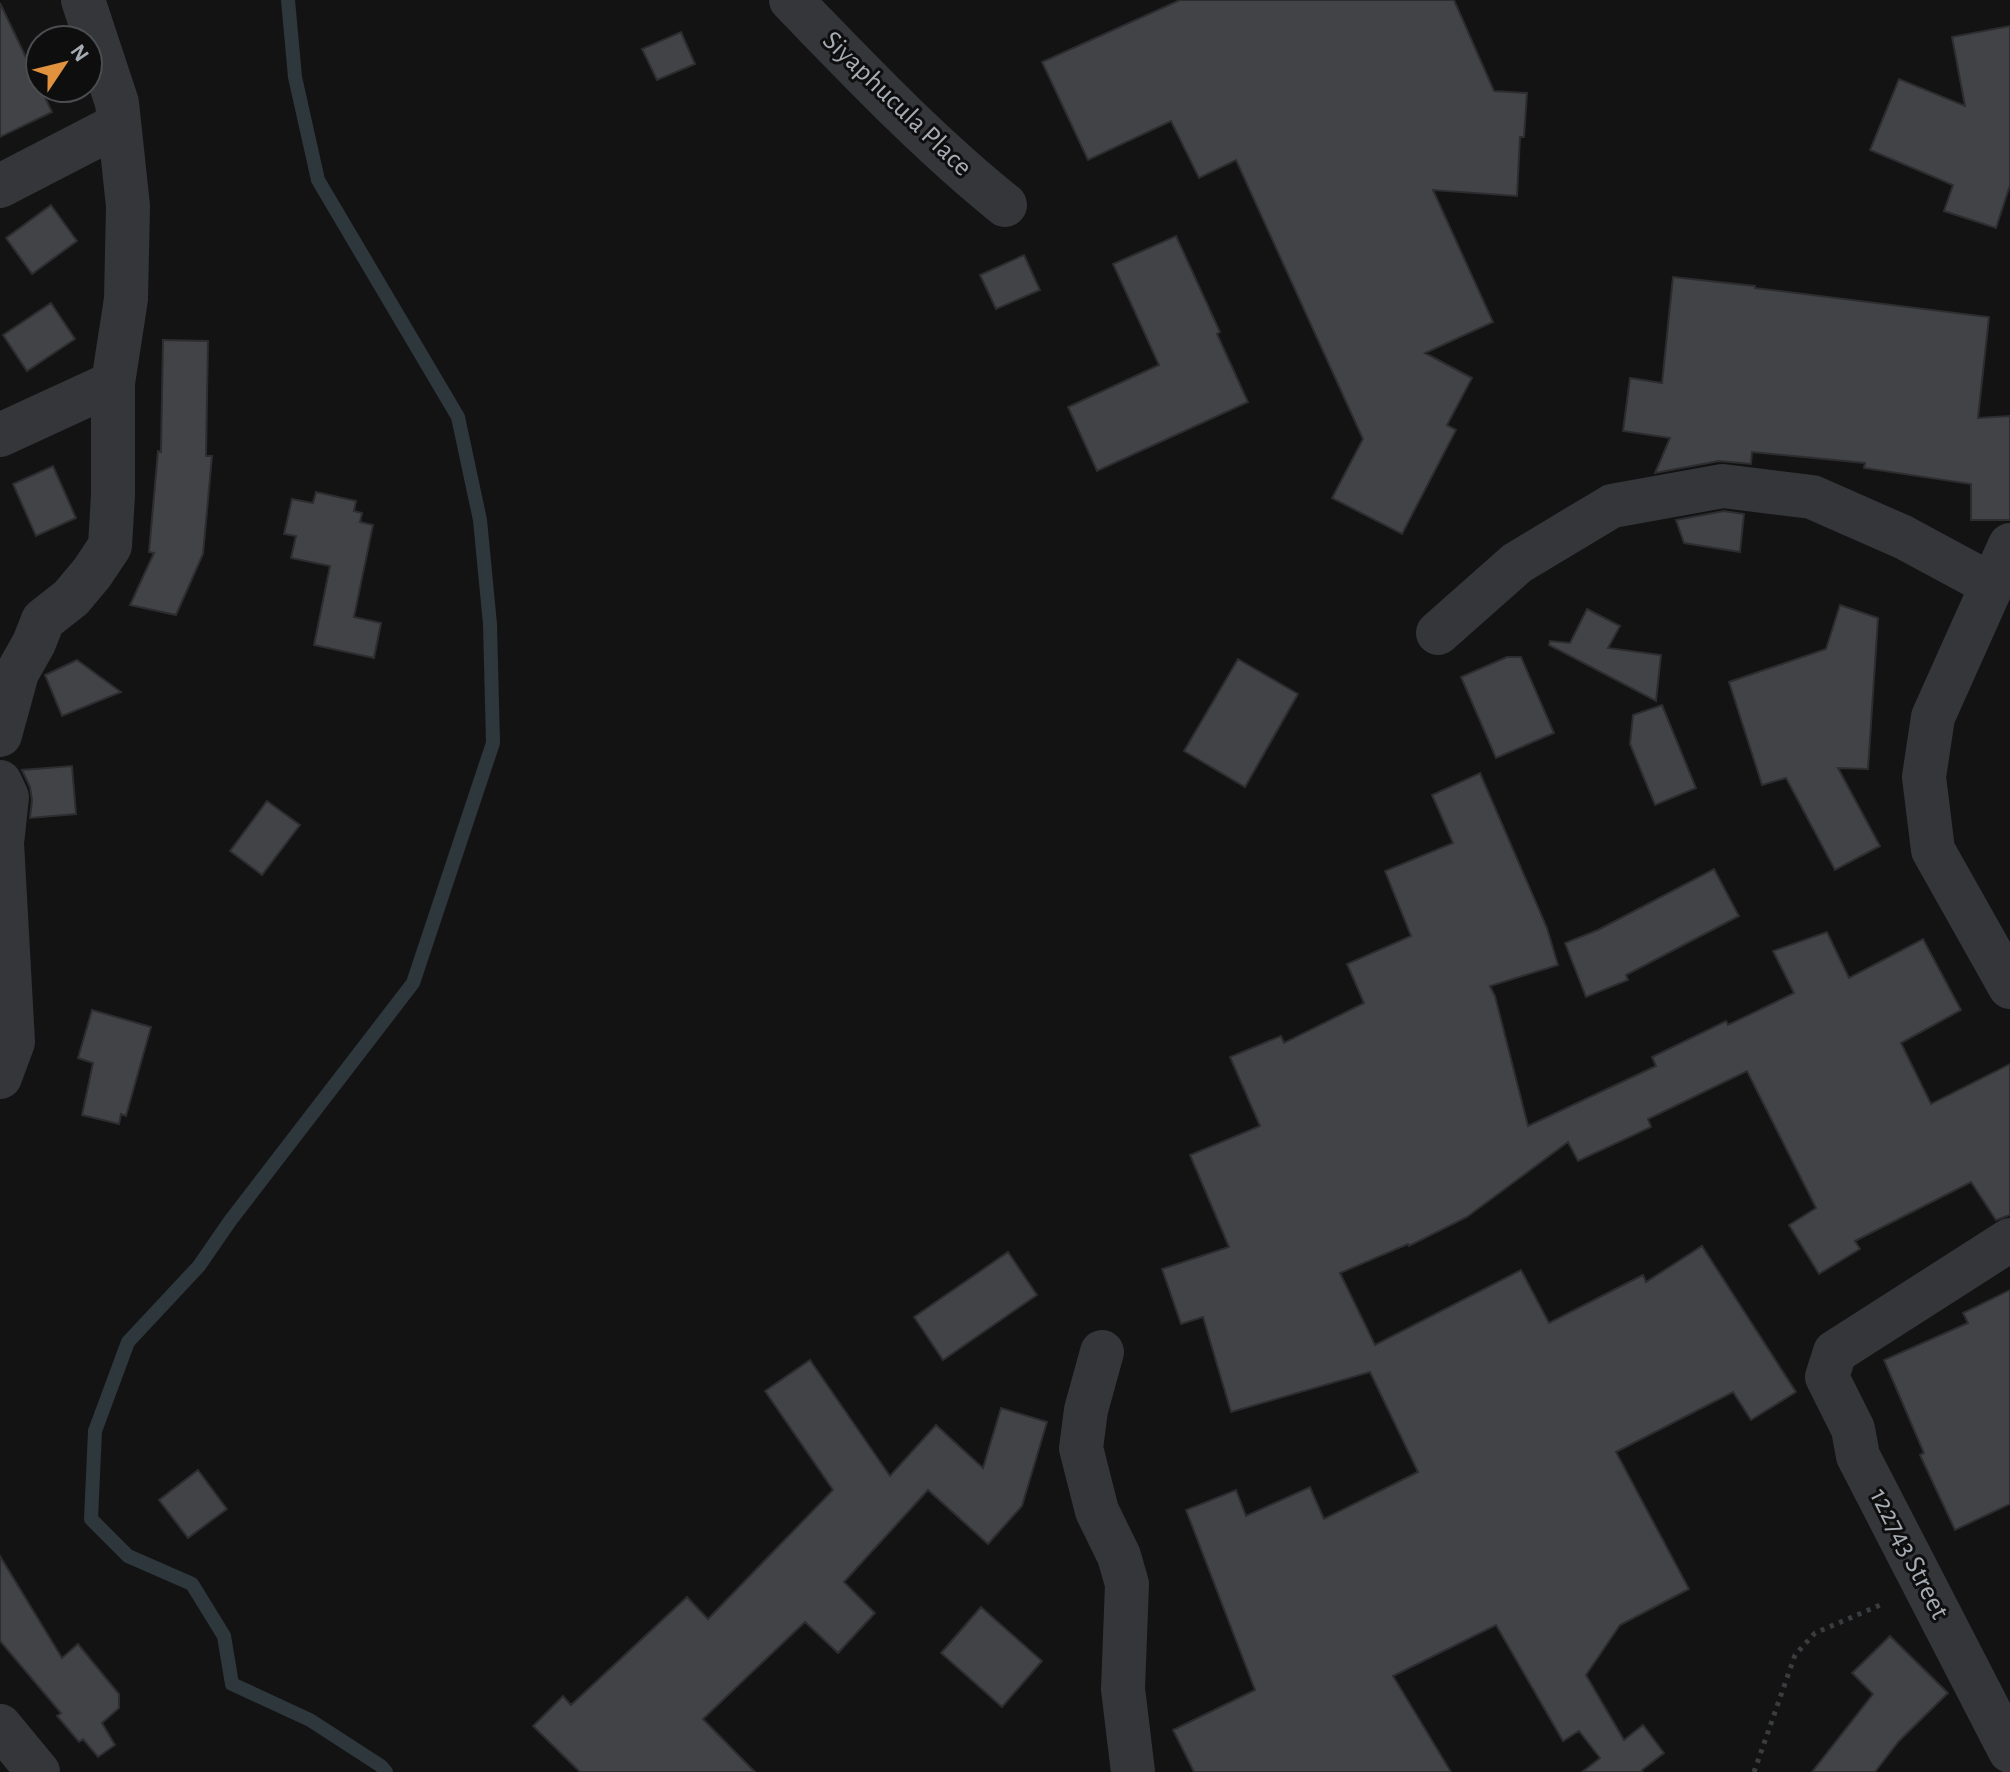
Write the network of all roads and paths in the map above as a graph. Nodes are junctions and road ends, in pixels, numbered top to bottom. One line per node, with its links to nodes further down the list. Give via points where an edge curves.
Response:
1 (83, 0): 3 (street, via 117,103)
2 (791, 0): 5 (street, Siyaphucula Place, via 889,101)
3 (118, 125): 4 (street); 6 (street, via 128,222 126,299)
4 (0, 186)
5 (1005, 205)
6 (113, 383): 7 (street); 11 (street, via 110,546 71,598 43,620 17,673)
7 (0, 435)
8 (2010, 545): 9 (street)
9 (1992, 585): 10 (street, via 1903,537 1812,497 1723,486 1612,506 1517,563); 13 (street, via 1933,717 1924,777 1933,850)
10 (1438, 633)
11 (0, 735)
12 (0, 782): 14 (street, via 7,797 2,843 13,1042)
13 (2010, 987)
14 (0, 1077)
15 (2010, 1240): 17 (street, 122743 Street, via 1835,1352 1827,1377 1853,1429 1858,1456)
16 (1102, 1352): 21 (street, via 1081,1448 1097,1511 1127,1584 1123,1689)
17 (1926, 1585): 19 (street, 122743 Street); 22 (path, via 1815,1633 1795,1655)
18 (0, 1726): 20 (street)
19 (2010, 1751)
20 (38, 1772)
21 (1133, 1772)
22 (1754, 1772)

